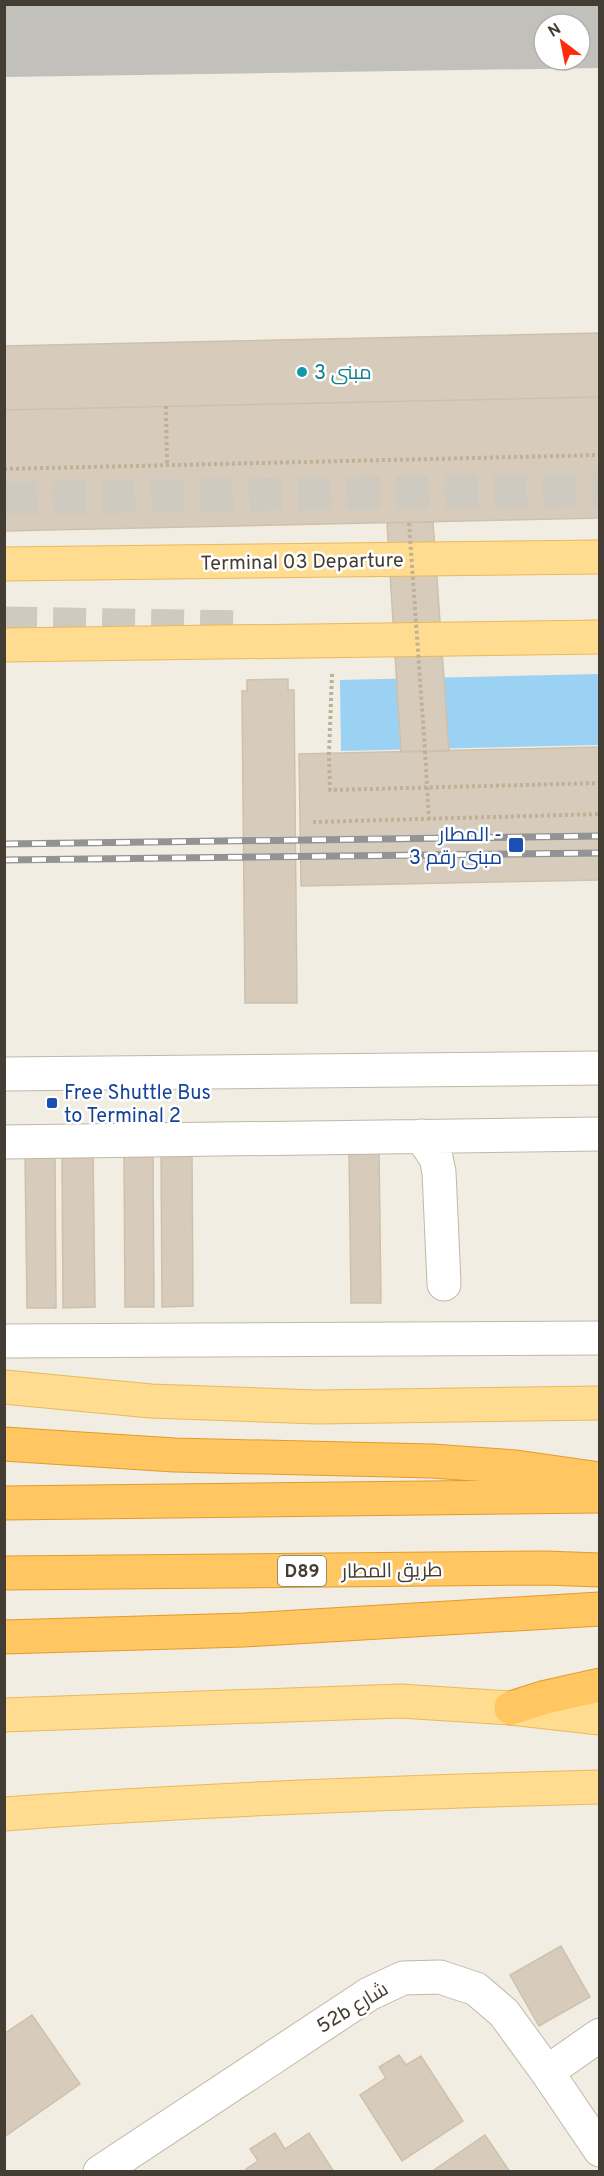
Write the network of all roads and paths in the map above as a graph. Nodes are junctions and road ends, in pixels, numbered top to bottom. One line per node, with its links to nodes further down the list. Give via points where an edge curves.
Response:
1 (166, 406): 3 (path)
2 (600, 455): 3 (path)
3 (167, 466): 4 (path)
4 (4, 469)
5 (409, 523): 13 (path, bridge)
6 (600, 557): 7 (main road, Terminal 03 Departure)
7 (13, 560)
8 (600, 637): 9 (main road)
9 (4, 645)
10 (333, 667): 11 (path, via 330,790)
11 (600, 783)
12 (600, 814): 13 (path)
13 (429, 819): 14 (path)
14 (313, 822)
15 (600, 1068): 16 (street)
16 (4, 1074)
17 (600, 1134): 18 (street)
18 (421, 1137): 19 (street); 20 (street, via 438,1165)
19 (4, 1142)
20 (444, 1284)
21 (600, 1338): 22 (street)
22 (4, 1341)
23 (4, 1387): 24 (main road, via 151,1401 318,1407)
24 (600, 1403)
25 (4, 1444): 26 (highway, via 196,1456 432,1461)
26 (600, 1479)
27 (600, 1496): 28 (highway)
28 (4, 1503)
29 (600, 1570): 30 (highway, طريق المطار / D89)
30 (4, 1573)
31 (600, 1609): 32 (highway, via 244,1630)
32 (4, 1637)
33 (600, 1685): 34 (highway)
34 (511, 1708): 35 (main road, via 400,1701); 36 (main road)
35 (12, 1716)
36 (600, 1718)
37 (600, 1787): 38 (main road, via 158,1803)
38 (4, 1814)
39 (600, 2035): 40 (street)
40 (548, 2073): 41 (street, 52b شارع); 42 (street, 52b شارع, via 504,2013 476,1989 440,1977 403,1978 369,1994)
41 (600, 2150)
42 (119, 2166)

